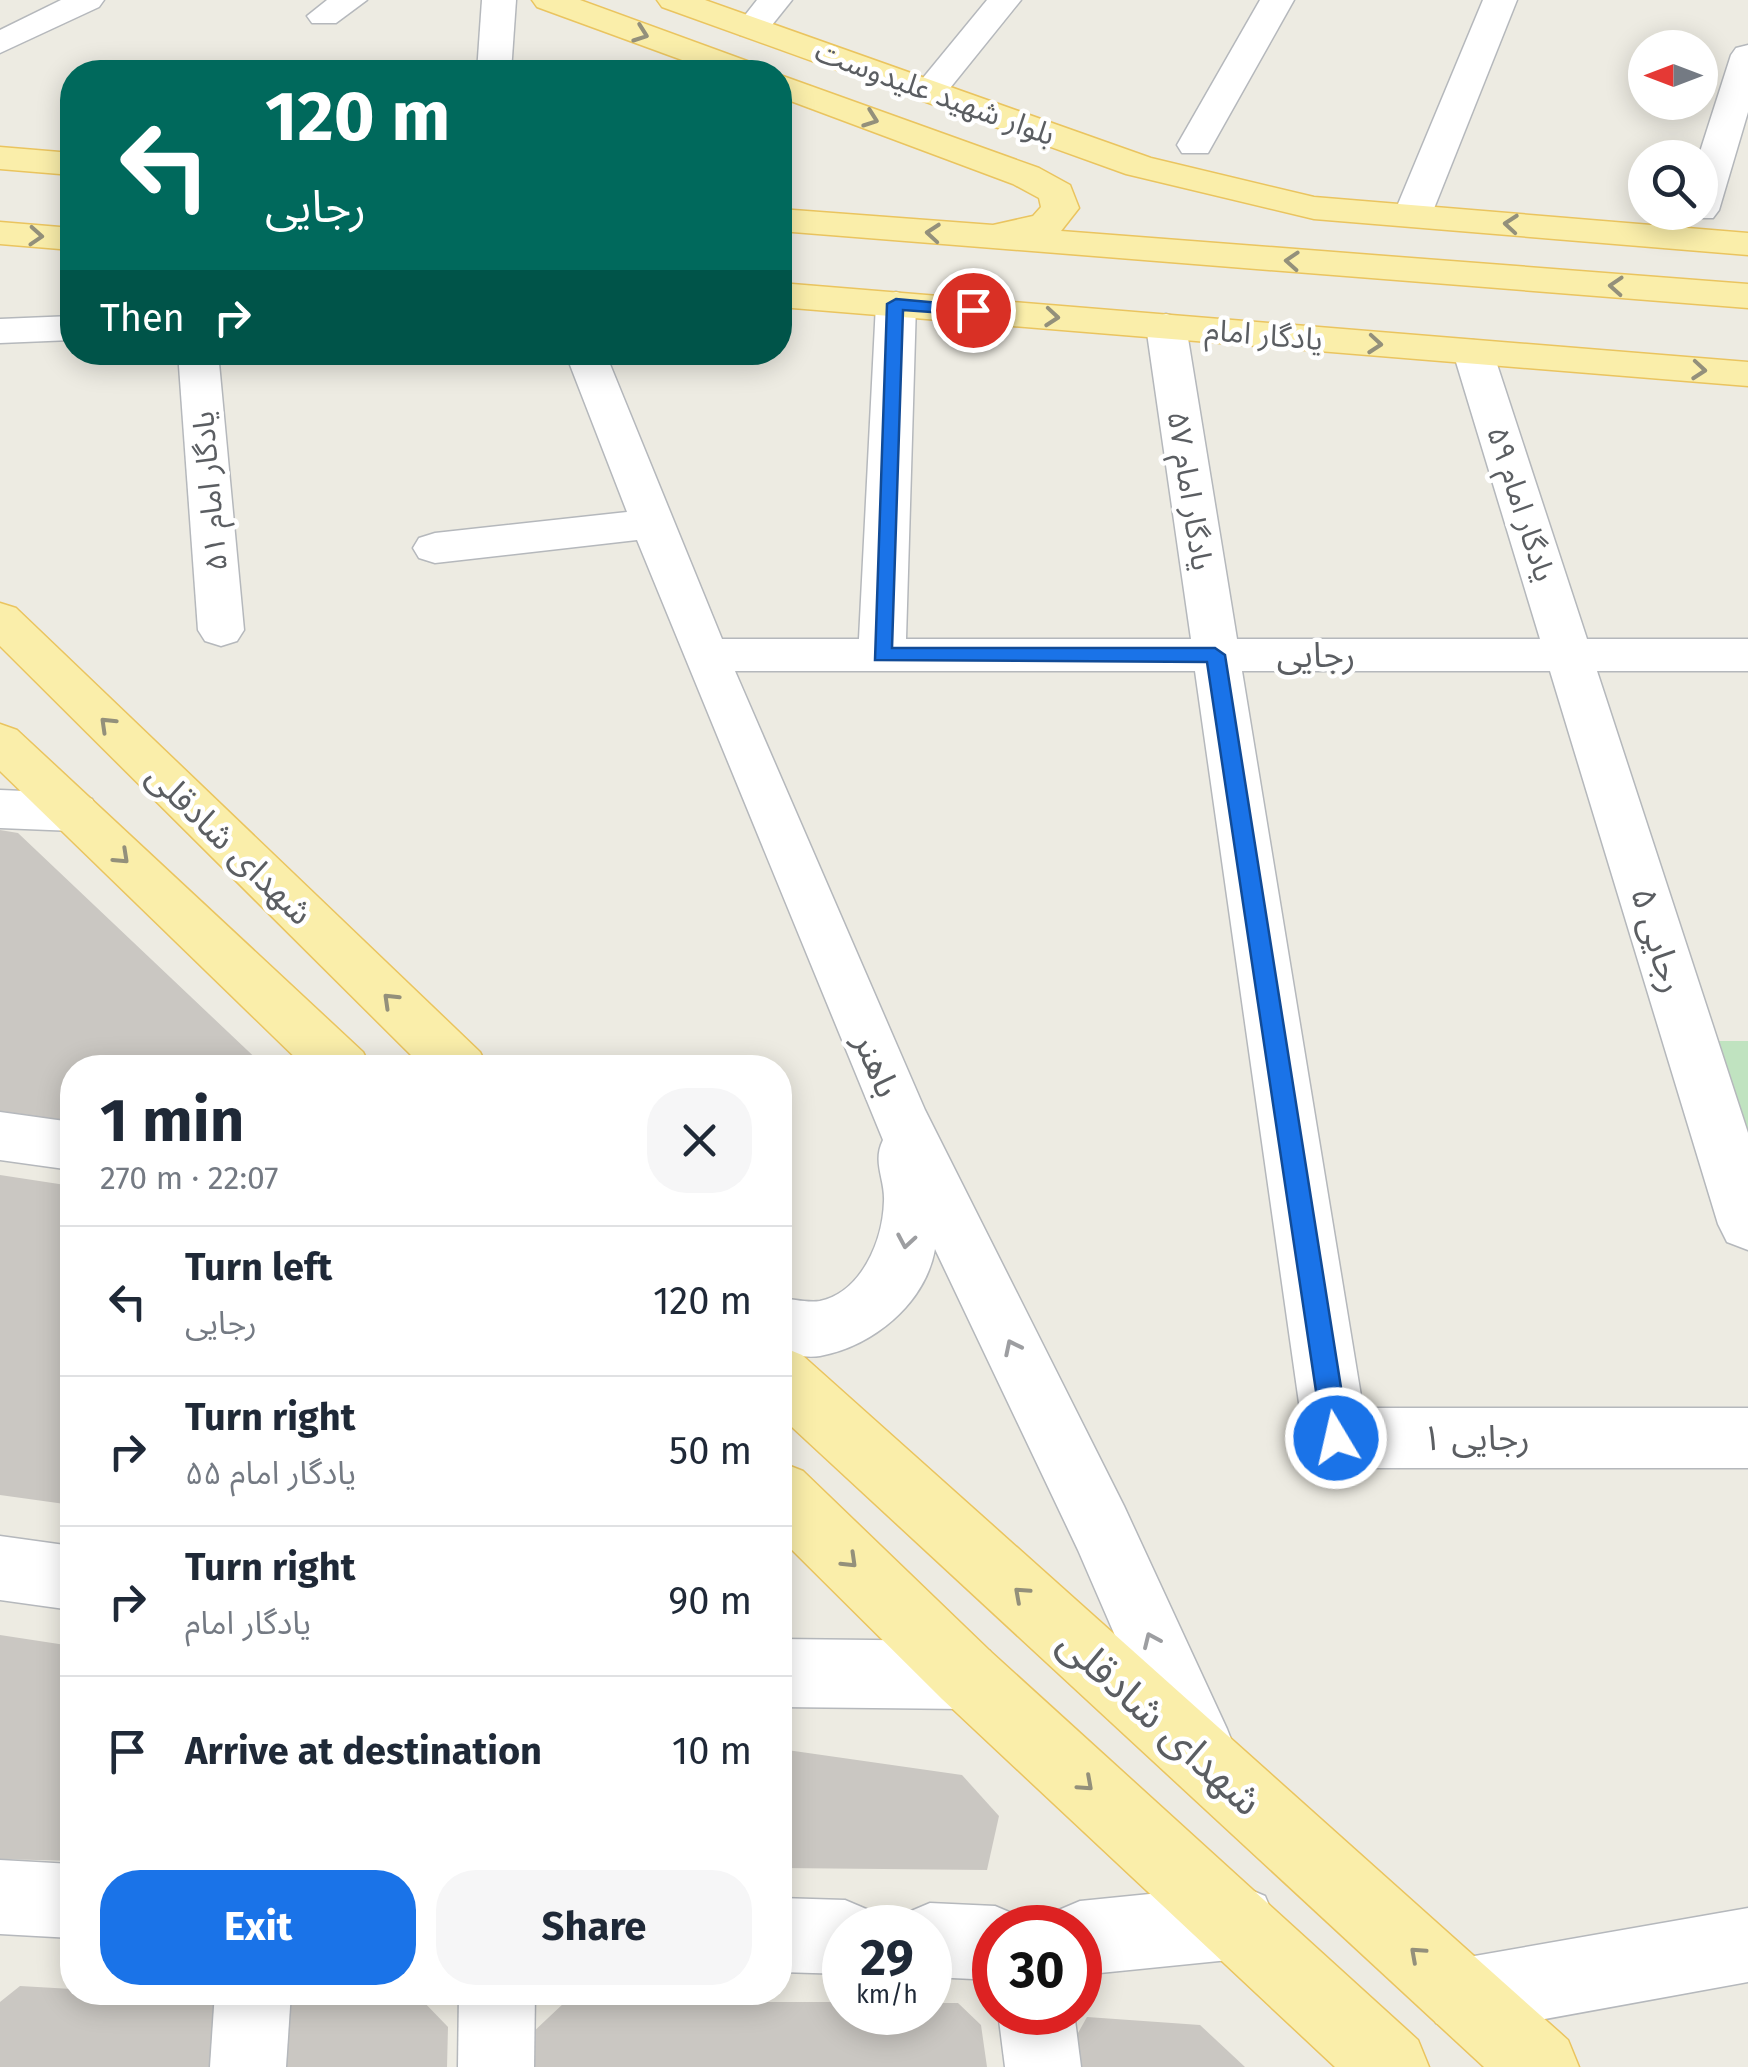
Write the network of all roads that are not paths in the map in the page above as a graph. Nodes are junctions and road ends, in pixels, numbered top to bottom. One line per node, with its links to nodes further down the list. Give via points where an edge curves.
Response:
1 (499, 0): 12 (street)
2 (550, 0): 13 (main road, one-way to 13)
3 (674, 0): 9 (main road, بلوار شهید علیدوست)
4 (775, 0): 9 (street)
5 (1004, 0): 15 (street)
6 (1277, 0): 16 (street)
7 (1500, 0): 22 (street)
8 (75, 6): 10 (street)
9 (752, 28): 15 (main road, بلوار شهید علیدوست)
10 (0, 42)
11 (1748, 55): 17 (street)
12 (495, 60)
13 (713, 60)
14 (792, 89): 21 (main road, بلوار شهید علیدوست, one-way to 21, via 1026,176 1057,192)
15 (930, 92): 20 (main road, بلوار شهید علیدوست)
16 (1195, 145)
17 (1718, 153)
18 (0, 158): 19 (main road)
19 (60, 163)
20 (1139, 166): 21 (main road, via 1154,180 1154,196 1135,212 1087,216); 22 (main road, بلوار شهید علیدوست, via 1314,208)
21 (1060, 208): 27 (main road, via 1046,224)
22 (1412, 216): 23 (main road, بلوار شهید علیدوست, one-way to 22)
23 (1628, 220)
24 (792, 221): 27 (main road, one-way to 24)
25 (1717, 230): 29 (main road, بلوار شهید علیدوست)
26 (0, 233): 28 (main road, one-way to 28)
27 (984, 237): 31 (main road, one-way to 27)
28 (60, 238)
29 (1748, 244)
30 (792, 295): 32 (main road, یادگار امام)
31 (1748, 296)
32 (896, 304): 33 (main road, یادگار امام, one-way to 33); 45 (street)
33 (1166, 326): 36 (main road, یادگار امام, one-way to 36); 46 (street, یادگار امام ۵۷)
34 (60, 328): 35 (street)
35 (0, 331)
36 (1473, 352): 39 (main road, یادگار امام, one-way to 39); 47 (street, یادگار امام ۵۹)
37 (199, 365): 43 (street, یادگار امام ۵۱)
38 (590, 365): 40 (street, باهنر)
39 (1747, 376)
40 (652, 524): 41 (street); 44 (street, باهنر)
41 (436, 548)
42 (0, 619): 52 (main road, شهدای شادقلی, one-way to 42)
43 (221, 630)
44 (705, 655): 45 (street, رجایی); 56 (street, باهنر)
45 (882, 655): 46 (street, رجایی)
46 (1215, 655): 47 (street, رجایی); 62 (street, رجایی ۱, via 1336,1438)
47 (1569, 655): 48 (street, رجایی); 59 (street, رجایی ۵)
48 (1748, 655)
49 (0, 742): 51 (main road)
50 (0, 809): 51 (street)
51 (74, 812): 53 (main road, one-way to 53)
52 (241, 855): 53 (main road); 55 (main road, شهدای شادقلی, one-way to 52)
53 (168, 899): 54 (main road)
54 (330, 1055)
55 (447, 1055)
56 (897, 1111): 60 (street, one-way to 60, via 914,1200 902,1264 864,1311 818,1329); 68 (street, باهنر, one-way to 56, via 1101,1528)
57 (0, 1136): 58 (street)
58 (60, 1144)
59 (1748, 1224)
60 (792, 1327)
61 (792, 1386): 68 (main road, شهدای شادقلی, one-way to 61)
62 (1748, 1438)
63 (792, 1505): 67 (main road, one-way to 67)
64 (0, 1568): 65 (street)
65 (60, 1576)
66 (792, 1673): 67 (street)
67 (966, 1675): 71 (main road, one-way to 71)
68 (1205, 1761): 76 (main road, شهدای شادقلی, one-way to 68)
69 (0, 1897): 70 (street)
70 (60, 1900)
71 (1239, 1922): 73 (street); 80 (main road)
72 (792, 1936): 74 (street)
73 (1102, 1936)
74 (822, 1937)
75 (1748, 1945): 76 (street)
76 (1463, 1996): 84 (main road, شهدای شادقلی)
77 (252, 2005): 81 (street)
78 (497, 2005): 82 (street)
79 (1039, 2035): 83 (street)
80 (1383, 2062)
81 (248, 2067)
82 (496, 2067)
83 (1044, 2067)
84 (1541, 2067)

